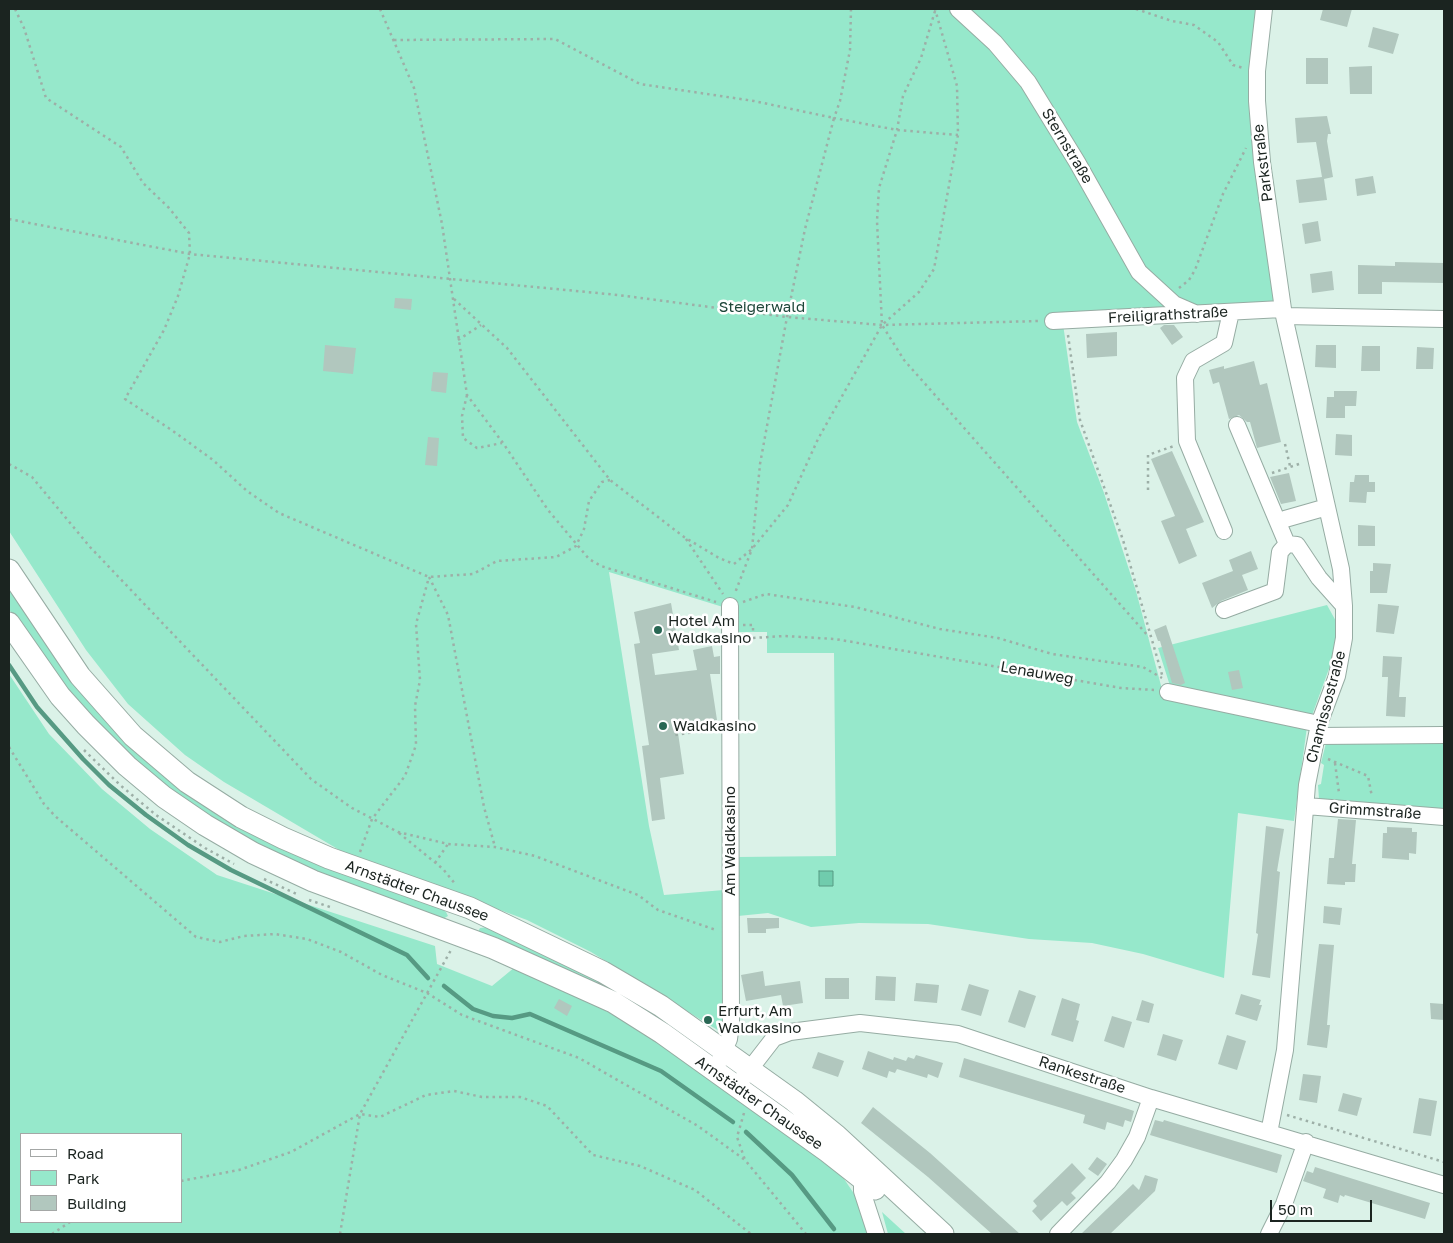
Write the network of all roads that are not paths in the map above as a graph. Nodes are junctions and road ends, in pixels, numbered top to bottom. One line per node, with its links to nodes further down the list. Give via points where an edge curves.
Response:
1 (958, 9): 5 (street, Sternstraße, via 995,43 1028,82 1139,272 1174,304)
2 (1264, 9): 4 (street, Parkstraße, via 1257,71 1258,124)
3 (1231, 312): 4 (street, Freiligrathstraße); 5 (street, Freiligrathstraße); 11 (street, via 1224,343 1193,361 1185,378 1187,441)
4 (1283, 313): 6 (street, Freiligrathstraße); 9 (street, Chamissostraße)
5 (1197, 314): 7 (street, Freiligrathstraße)
6 (1444, 319)
7 (1053, 321)
8 (1237, 425): 12 (street)
9 (1326, 507): 10 (street); 15 (street, Chamissostraße, via 1340,569)
10 (1285, 518)
11 (1224, 531)
12 (1287, 544): 15 (street, via 1297,545 1319,578); 16 (street, via 1280,552 1275,591)
13 (9, 570): 23 (main road, Arnstädter Chaussee, via 80,676 133,736 187,782 241,817 283,838 354,868 470,908 552,946 661,1006)
14 (730, 606): 23 (street, Am Waldkasino, via 731,1024)
15 (1344, 606): 19 (street, Chamissostraße, via 1344,638 1337,676)
16 (1224, 610)
17 (9, 623): 25 (main road, Arnstädter Chaussee, via 60,696 86,725 157,791 205,825 253,853 313,881 458,934 613,1002)
18 (1165, 685): 19 (street)
19 (1318, 730): 20 (street); 21 (street, Chamissostraße)
20 (1444, 735)
21 (1306, 806): 22 (street, Grimmstraße); 28 (street, Chamissostraße, via 1285,1050)
22 (1444, 817)
23 (725, 1051): 24 (main road, Arnstädter Chaussee); 25 (street, Am Waldkasino)
24 (750, 1069): 26 (street, Rankestraße); 27 (street, Rankestraße, via 774,1038 790,1032 860,1023 958,1034); 30 (main road, Arnstädter Chaussee, via 794,1101)
25 (714, 1072): 26 (main road, Arnstädter Chaussee)
26 (736, 1088): 30 (main road, Arnstädter Chaussee)
27 (1151, 1098): 28 (street, Rankestraße); 35 (street, via 1137,1137 1124,1160 1108,1182)
28 (1269, 1133): 29 (street, Rankestraße)
29 (1306, 1142): 31 (street, Rankestraße); 36 (street, via 1284,1204)
30 (867, 1172): 32 (street, via 862,1191); 33 (main road); 34 (main road)
31 (1444, 1185)
32 (876, 1234)
33 (922, 1234)
34 (943, 1234)
35 (1058, 1234)
36 (1269, 1234)

